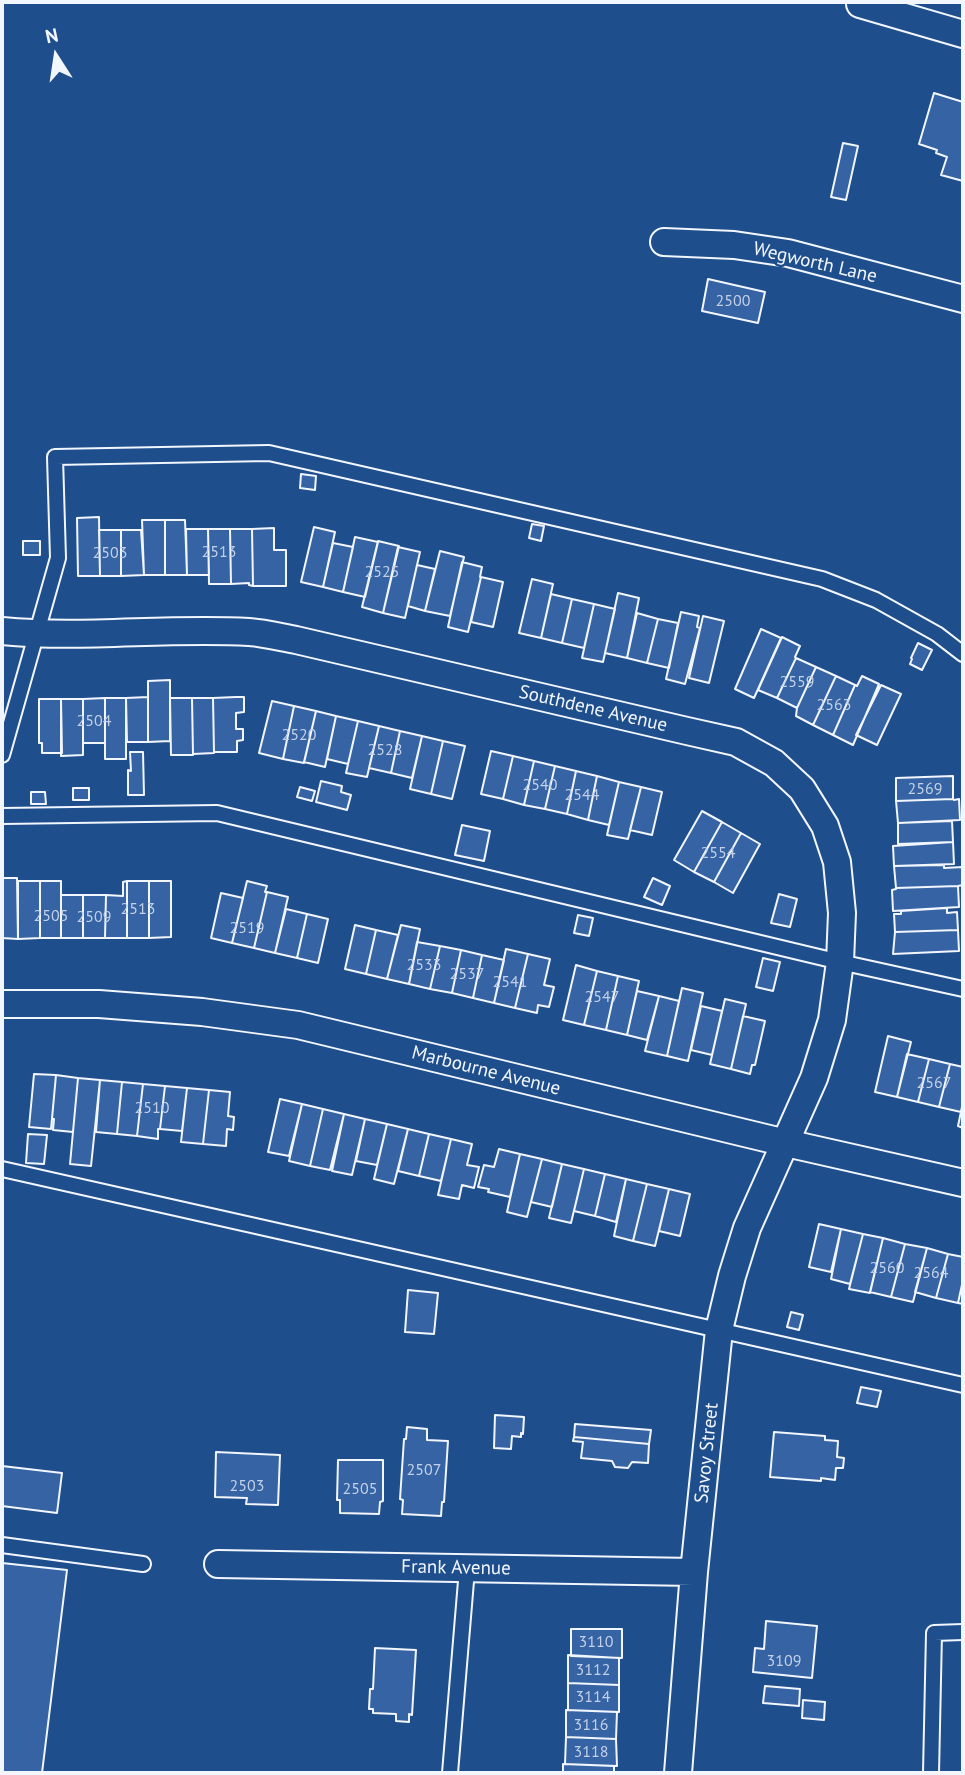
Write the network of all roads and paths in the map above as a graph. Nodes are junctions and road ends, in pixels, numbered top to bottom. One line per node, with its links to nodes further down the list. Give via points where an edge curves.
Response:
1 (860, 4): 2 (street)
2 (963, 34)
3 (664, 242): 4 (street, Wegworth Lane, via 788,253)
4 (963, 299)
5 (2, 631): 6 (street, Southdene Avenue)
6 (36, 634): 7 (lane, via 58,558 55,457 269,453 821,579 876,600); 8 (lane); 10 (street, Southdene Avenue, via 252,632 736,743 774,763 802,789 825,826 837,862)
7 (963, 654)
8 (2, 755)
9 (2, 816): 10 (lane, via 217,813)
10 (840, 962): 11 (lane); 13 (street, Southdene Avenue, via 832,1020)
11 (963, 989)
12 (2, 1004): 13 (street, Marbourne Avenue, via 99,1004 298,1025)
13 (786, 1143): 15 (street, Marbourne Avenue); 16 (street, Savoy Street, via 747,1228)
14 (2, 1169): 16 (lane)
15 (963, 1183)
16 (719, 1330): 17 (lane); 22 (street, Savoy Street)
17 (963, 1385)
18 (2, 1545): 19 (lane)
19 (143, 1564)
20 (218, 1564): 21 (street, Frank Avenue)
21 (467, 1569): 22 (street, Frank Avenue); 24 (lane)
22 (694, 1572): 25 (street, Savoy Street)
23 (963, 1632): 26 (lane, via 934,1633)
24 (450, 1773)
25 (678, 1773)
26 (931, 1773)

